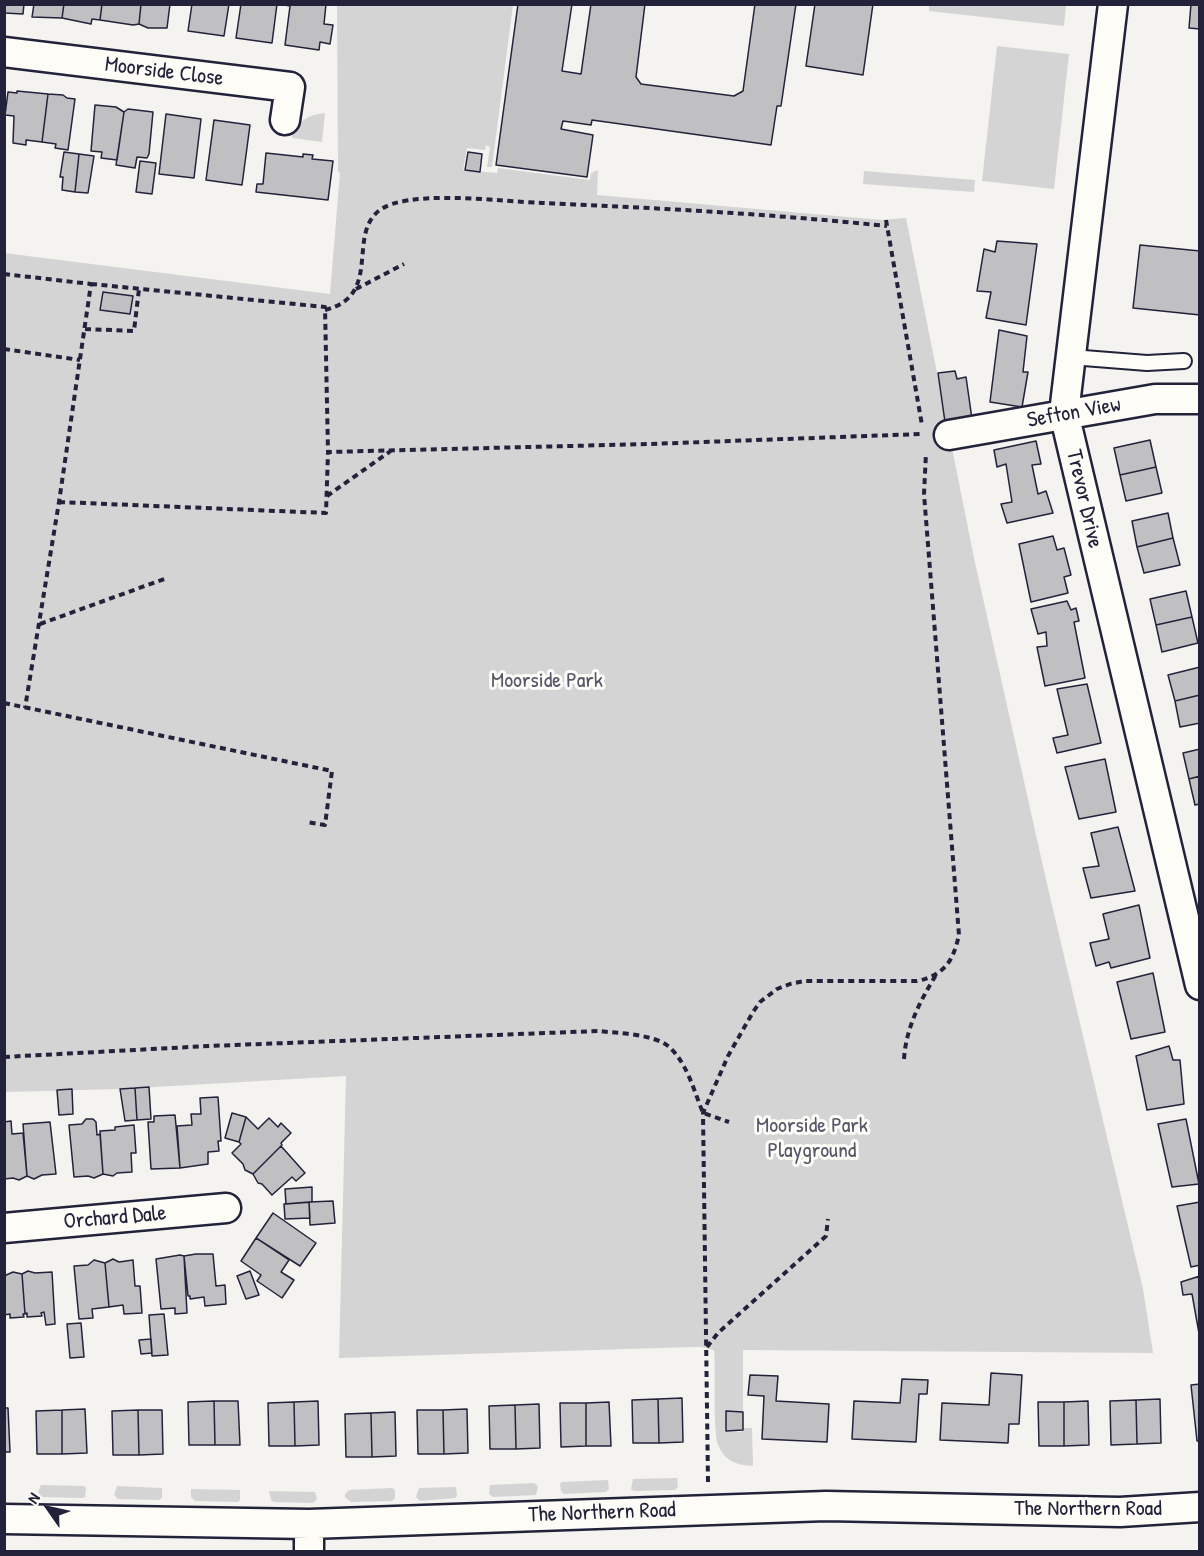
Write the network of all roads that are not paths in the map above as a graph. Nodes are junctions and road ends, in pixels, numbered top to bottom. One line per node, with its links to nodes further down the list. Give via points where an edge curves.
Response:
1 (1113, 4): 4 (street, Trevor Drive)
2 (4, 52): 3 (street, Moorside Close, via 290,87)
3 (285, 120)
4 (1071, 357): 5 (lane, via 1147,363); 7 (street, Trevor Drive)
5 (1184, 361)
6 (1200, 399): 7 (street, Sefton View, via 1155,399)
7 (1064, 413): 8 (street, Sefton View); 9 (street, Trevor Drive)
8 (931, 440)
9 (1200, 985)
10 (226, 1208): 11 (street, Orchard Dale)
11 (4, 1228)
12 (1200, 1507): 14 (street, The Northern Road, via 1120,1512 881,1506 708,1509)
13 (4, 1519): 14 (street, The Northern Road)
14 (309, 1538)

